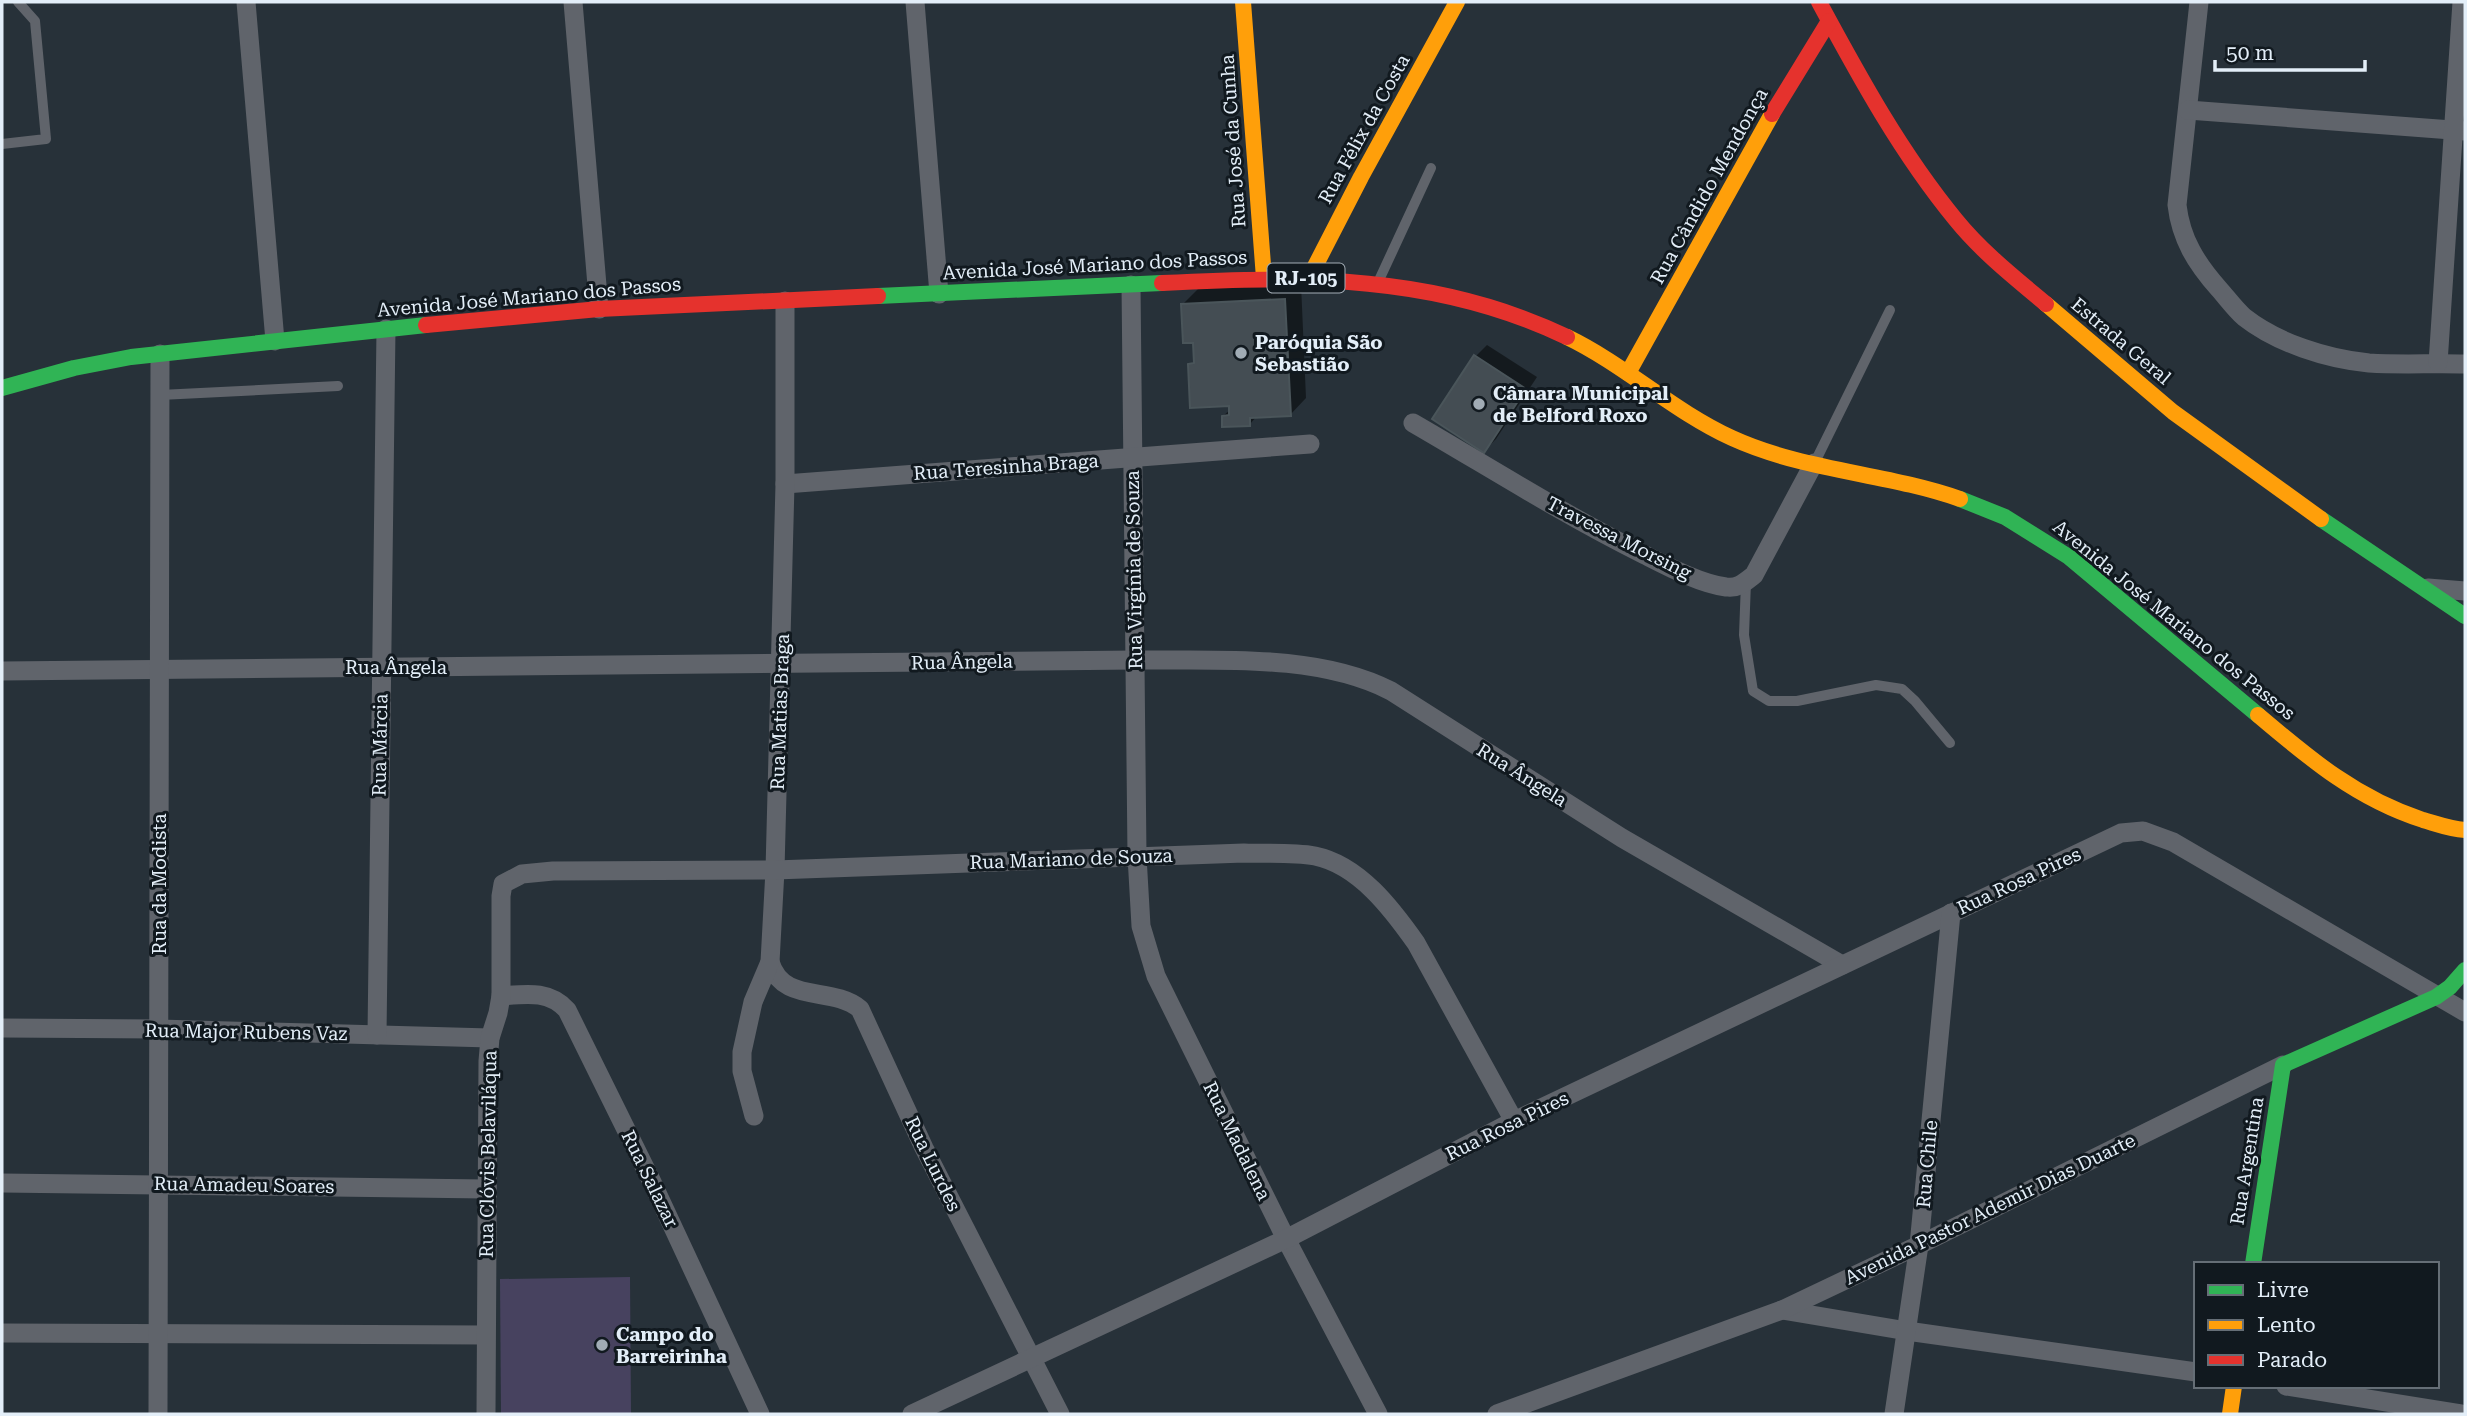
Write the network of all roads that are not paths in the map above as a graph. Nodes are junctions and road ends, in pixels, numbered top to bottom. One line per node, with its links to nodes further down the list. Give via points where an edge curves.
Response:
1 (18, 2): 13 (lane, via 35,21 46,139)
2 (246, 2): 24 (street)
3 (573, 2): 21 (street)
4 (915, 2): 19 (street)
5 (1243, 2): 15 (main road, Rua José da Cunha)
6 (1457, 2): 16 (main road, Rua Félix da Costa)
7 (1818, 2): 10 (main road, Estrada Geral)
8 (2199, 2): 11 (street)
9 (2462, 2): 12 (street)
10 (1829, 21): 28 (main road, Rua Cândido Mendonça); 38 (main road, Estrada Geral, via 1906,153 1957,221 1994,260 2173,412 2276,488)
11 (2188, 110): 12 (street); 26 (street, via 2176,205 2183,235 2193,256 2243,316 2267,332 2319,353 2368,363)
12 (2459, 130): 26 (street)
13 (2, 144)
14 (1431, 168): 18 (lane)
15 (1264, 278): 16 (main road, Avenida José Mariano dos Passos / RJ-105); 17 (main road, Avenida José Mariano dos Passos / RJ-105)
16 (1309, 278): 18 (main road, Avenida José Mariano dos Passos / RJ-105)
17 (1131, 285): 19 (main road, Avenida José Mariano dos Passos / RJ-105); 34 (street, Rua Virgínia de Souza)
18 (1377, 285): 28 (main road, Avenida José Mariano dos Passos / RJ-105, via 1515,314 1572,339)
19 (939, 294): 20 (main road, Avenida José Mariano dos Passos / RJ-105)
20 (785, 301): 21 (main road, Avenida José Mariano dos Passos / RJ-105); 36 (street, Rua Matias Braga)
21 (599, 309): 23 (main road, Avenida José Mariano dos Passos / RJ-105)
22 (1890, 310): 35 (lane)
23 (386, 329): 24 (main road, Avenida José Mariano dos Passos / RJ-105); 43 (street, Rua Márcia)
24 (275, 341): 25 (main road, Avenida José Mariano dos Passos / RJ-105)
25 (160, 354): 30 (main road, Avenida José Mariano dos Passos / RJ-105, via 74,368); 31 (street, Rua da Modista)
26 (2438, 363): 27 (street)
27 (2465, 364)
28 (1628, 373): 35 (main road, Avenida José Mariano dos Passos / RJ-105, via 1675,407 1729,436)
29 (338, 386): 31 (lane)
30 (2, 388)
31 (160, 395): 44 (street, Rua da Modista)
32 (1413, 423): 37 (street, Travessa Morsing, via 1658,562 1726,587)
33 (1310, 444): 34 (street, Rua Teresinha Braga)
34 (1132, 458): 36 (street, Rua Teresinha Braga); 41 (street, Rua Virgínia de Souza)
35 (1814, 463): 37 (street, via 1759,567); 47 (main road, Avenida José Mariano dos Passos / RJ-105, via 1954,497 2028,529 2069,557 2303,753 2353,789 2392,810)
36 (785, 484): 42 (street, Rua Matias Braga)
37 (1746, 582): 46 (lane, via 1744,635 1753,691 1769,701 1797,701 1876,685 1902,689)
38 (2427, 588): 39 (street); 40 (main road, Estrada Geral)
39 (2465, 591)
40 (2465, 616)
41 (1135, 660): 42 (street, Rua Ângela); 48 (street, Rua Virgínia de Souza); 53 (street, Rua Ângela, via 1263,662 1319,669 1377,684 1622,838)
42 (781, 665): 43 (street, Rua Ângela); 49 (street, Rua Matias Braga)
43 (381, 668): 44 (street, Rua Ângela); 60 (street, Rua Márcia)
44 (160, 669): 45 (street, Rua Ângela); 59 (street, Rua da Modista)
45 (2, 671)
46 (1950, 743)
47 (2465, 830)
48 (1137, 856): 49 (street, Rua Mariano de Souza); 64 (street, Rua Mariano de Souza, via 1316,856 1342,868 1369,887 1416,943); 68 (street, Rua Madalena, via 1141,926 1156,976)
49 (775, 870): 50 (street, Rua Mariano de Souza, via 530,872 503,884); 52 (street, Rua Matias Braga)
50 (501, 896): 55 (street, Rua Clóvis Belaviláqua)
51 (1951, 913): 53 (street, Rua Rosa Pires); 56 (street, Rua Rosa Pires, via 2121,833 2137,831 2173,842); 69 (street, Rua Chile)
52 (771, 962): 63 (street, Rua Matias Braga, via 753,1002 742,1052 742,1071); 76 (street, Rua Lurdes, via 781,982 850,1001 860,1009 923,1148)
53 (1842, 965): 64 (street, Rua Rosa Pires)
54 (2465, 970): 56 (main road, Avenida Pastor Ademir Dias Duarte)
55 (501, 996): 61 (street, Rua Clóvis Belaviláqua); 82 (street, Rua Salazar, via 544,995 567,1010)
56 (2436, 996): 57 (street, Rua Rosa Pires); 62 (main road, Avenida Pastor Ademir Dias Duarte)
57 (2465, 1012)
58 (2, 1028): 59 (street, Rua Major Rubens Vaz)
59 (159, 1029): 60 (street, Rua Major Rubens Vaz); 66 (street, Rua da Modista)
60 (377, 1035): 61 (street, Rua Major Rubens Vaz)
61 (490, 1038): 67 (street, Rua Clóvis Belaviláqua)
62 (2283, 1065): 69 (street, Avenida Pastor Ademir Dias Duarte); 70 (main road, Rua Argentina)
63 (754, 1116)
64 (1514, 1121): 68 (street, Rua Rosa Pires)
65 (2, 1183): 66 (street, Rua Amadeu Soares)
66 (159, 1184): 67 (street, Rua Amadeu Soares); 74 (street, Rua da Modista)
67 (486, 1189): 75 (street, Rua Clóvis Belaviláqua)
68 (1286, 1239): 76 (street, Rua Rosa Pires); 85 (street, Rua Madalena)
69 (1919, 1245): 71 (street, Avenida Pastor Ademir Dias Duarte); 72 (street, Rua Chile)
70 (2253, 1262)
71 (1782, 1310): 72 (street); 86 (street, Avenida Pastor Ademir Dias Duarte)
72 (1907, 1331): 77 (street); 87 (street, Rua Chile)
73 (2, 1333): 74 (street)
74 (158, 1334): 75 (street); 80 (street, Rua da Modista)
75 (485, 1335): 81 (street, Rua Clóvis Belaviláqua)
76 (1030, 1357): 83 (street, Rua Rosa Pires); 84 (street, Rua Lurdes)
77 (2194, 1372)
78 (2234, 1388): 88 (main road)
79 (2298, 1388): 89 (street)
80 (158, 1414)
81 (486, 1414)
82 (760, 1414)
83 (912, 1414)
84 (1060, 1414)
85 (1378, 1414)
86 (1497, 1414)
87 (1894, 1414)
88 (2230, 1414)
89 (2461, 1414)

